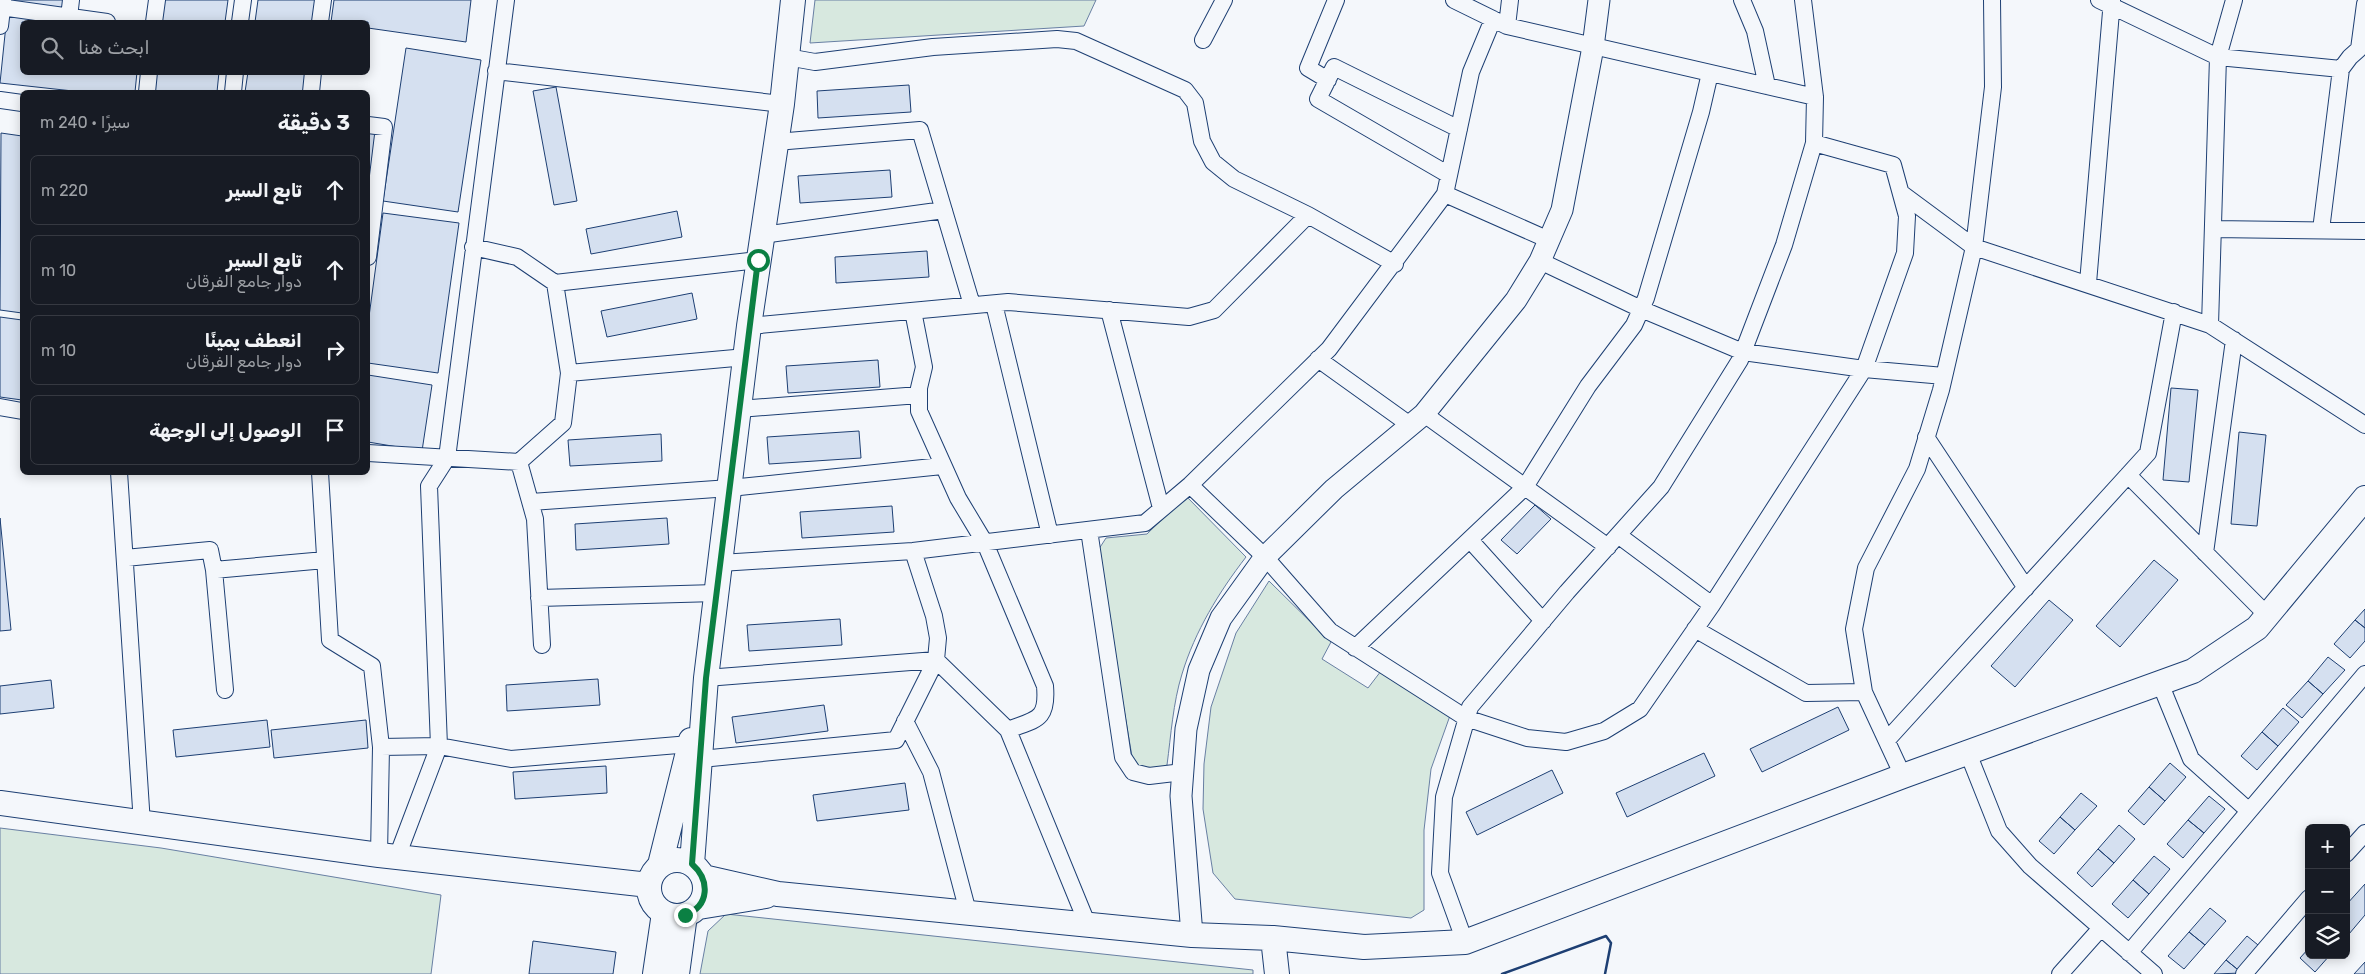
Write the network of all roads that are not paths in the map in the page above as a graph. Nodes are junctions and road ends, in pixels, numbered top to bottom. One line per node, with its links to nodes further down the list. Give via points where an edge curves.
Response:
1 (71, 0): 19 (street)
2 (157, 0): 21 (street)
3 (243, 0): 22 (street)
4 (323, 0): 23 (street)
5 (506, 0): 32 (street)
6 (793, 0): 29 (main road)
7 (1224, 0): 26 (street)
8 (1336, 0): 37 (street, via 1308,68)
9 (1454, 0): 24 (street)
10 (1510, 0): 24 (street)
11 (1599, 0): 27 (street)
12 (1742, 0): 38 (street, via 1755,31)
13 (1803, 0): 42 (street)
14 (1992, 0): 62 (street, via 1993,87)
15 (2234, 0): 30 (street)
16 (2107, 1): 30 (street); 67 (street)
17 (2365, 4): 28 (street)
18 (2, 5): 19 (street); 25 (street)
19 (69, 17): 20 (street)
20 (92, 20)
21 (154, 20)
22 (240, 20)
23 (320, 20)
24 (1500, 22): 27 (street); 47 (street, via 1471,72)
25 (0, 26)
26 (1203, 40)
27 (1593, 46): 33 (street); 59 (street, via 1562,210)
28 (2362, 49): 31 (street, via 2350,57)
29 (787, 57): 45 (main road); 54 (street, via 815,62 932,47 1057,39 1076,41 1185,90 1195,103 1202,141 1213,162 1234,179)
30 (2218, 57): 31 (street); 55 (street)
31 (2342, 69): 56 (street)
32 (496, 71): 45 (street); 61 (street)
33 (1710, 73): 38 (street); 70 (street)
34 (149, 75): 39 (street)
35 (235, 75): 40 (street)
36 (313, 75): 41 (street)
37 (1328, 80): 47 (street, via 1334,67); 50 (street, via 1318,99)
38 (1767, 86): 42 (street)
39 (147, 90)
40 (233, 90)
41 (310, 90)
42 (1815, 97): 49 (street)
43 (0, 100): 44 (street)
44 (20, 103)
45 (782, 104): 48 (main road)
46 (370, 125): 60 (street, via 384,127)
47 (1459, 128): 50 (street)
48 (776, 142): 53 (street, via 920,130); 58 (main road)
49 (1814, 143): 51 (street, via 1893,165); 77 (street, via 1784,244)
50 (1449, 175): 52 (street)
51 (1901, 193): 62 (street); 80 (street, via 1908,216 1905,253)
52 (1445, 194): 59 (street); 65 (street)
53 (944, 210): 58 (street); 69 (street)
54 (1308, 214): 65 (street); 71 (street, via 1214,310 1189,317)
55 (2213, 229): 56 (street); 74 (street)
56 (2321, 230): 57 (street)
57 (2365, 231)
58 (762, 235): 63 (main road)
59 (1549, 240): 64 (street)
60 (370, 241)
61 (473, 246): 66 (street, via 517,257); 91 (street)
62 (1974, 247): 67 (street); 82 (street)
63 (758, 260): 66 (street); 75 (main road)
64 (1540, 261): 70 (street); 87 (street, via 1516,300)
65 (1395, 264): 79 (street)
66 (555, 283): 81 (street)
67 (2088, 283): 73 (street)
68 (994, 304): 69 (street); 71 (street, via 1008,302); 104 (street)
69 (972, 305): 72 (street)
70 (1641, 309): 77 (street); 98 (street, via 1634,325 1588,386)
71 (1109, 310): 102 (street)
72 (913, 311): 75 (street); 83 (street, via 924,367)
73 (2174, 312): 74 (street); 96 (street, via 2148,453)
74 (2210, 325): 76 (street)
75 (749, 326): 78 (main road)
76 (2234, 340): 88 (street); 109 (street)
77 (1743, 352): 80 (street); 106 (street, via 1661,487)
78 (746, 358): 81 (street); 85 (main road)
79 (1318, 359): 87 (street); 97 (street)
80 (1864, 369): 82 (street); 118 (street)
81 (569, 373): 92 (street, via 563,423)
82 (1944, 376): 89 (street)
83 (919, 395): 85 (street); 93 (street, via 919,411)
84 (0, 407): 86 (street)
85 (740, 409): 99 (main road)
86 (20, 411)
87 (1417, 420): 98 (street); 110 (street, via 1334,489)
88 (2365, 426)
89 (1926, 437): 115 (street); 129 (street, via 1917,469 1866,568 1854,630)
90 (370, 453): 91 (street)
91 (447, 458): 92 (street); 134 (street, via 430,486)
92 (520, 462): 101 (street)
93 (942, 466): 99 (street); 107 (street)
94 (120, 475): 111 (street)
95 (320, 475): 112 (street)
96 (2128, 475): 109 (street); 115 (street)
97 (1190, 485): 102 (street); 110 (street)
98 (1525, 487): 105 (street); 106 (street)
99 (730, 488): 101 (street); 113 (main road)
100 (2365, 498): 119 (main road)
101 (531, 502): 117 (street, via 535,519)
102 (1162, 508): 103 (street, via 1145,523)
103 (1088, 530): 104 (street); 138 (street, via 1123,757 1133,772 1149,776)
104 (1050, 535): 107 (street)
105 (1470, 540): 120 (street); 123 (street)
106 (1613, 541): 118 (street); 120 (street)
107 (985, 543): 108 (street); 132 (street, via 1045,686 1044,709 1039,718)
108 (914, 551): 113 (street); 124 (street, via 934,616 938,638)
109 (2205, 553): 119 (street)
110 (1265, 557): 123 (street, via 1330,632); 138 (street, via 1221,618 1199,670 1186,730)
111 (125, 558): 114 (street, via 210,550); 142 (street)
112 (326, 560): 114 (street); 135 (street, via 330,640 372,666)
113 (720, 563): 116 (main road)
114 (214, 570): 128 (street)
115 (2026, 588): 133 (street)
116 (716, 593): 117 (street); 126 (main road)
117 (539, 598): 122 (street)
118 (1712, 605): 121 (street)
119 (2268, 616): 127 (main road, via 2258,628 2193,671)
120 (1543, 621): 130 (street, via 1470,707)
121 (1695, 629): 129 (street, via 1806,693); 130 (street, via 1640,709 1604,731 1566,742 1527,738)
122 (542, 645)
123 (1356, 648): 130 (street)
124 (936, 660): 126 (street); 131 (street); 132 (street)
125 (2364, 675): 141 (street)
126 (706, 678): 136 (main road)
127 (2160, 683): 137 (main road); 141 (street, via 2191,759)
128 (225, 690)
129 (1864, 692): 133 (street)
130 (1466, 718): 156 (street, via 1444,797 1440,873)
131 (905, 721): 136 (street, via 896,740); 151 (street, via 931,772)
132 (1008, 730): 152 (street)
133 (1887, 740): 139 (street)
134 (439, 746): 135 (street); 136 (street, via 511,759); 145 (street)
135 (381, 747): 145 (street)
136 (695, 752): 146 (main road); 147 (main road)
137 (1968, 753): 139 (main road); 153 (street, via 1999,831 2030,866)
138 (1183, 772): 154 (street, via 1181,796)
139 (1903, 776): 156 (main road)
140 (0, 803): 142 (main road)
141 (2249, 811): 157 (street)
142 (142, 824): 145 (main road)
143 (2365, 832): 144 (street)
144 (2350, 849)
145 (388, 856): 147 (main road)
146 (698, 870): 147 (main road, via 676,860); 148 (main road); 150 (main road, via 705,892)
147 (655, 875): 150 (main road, via 651,900)
148 (778, 894): 150 (main road); 151 (main road)
149 (2305, 903): 163 (street)
150 (682, 912): 158 (main road); 159 (main road)
151 (968, 912): 152 (main road)
152 (1087, 923): 154 (main road)
153 (2101, 928): 157 (street); 161 (street)
154 (1192, 935): 155 (main road)
155 (1273, 938): 156 (main road, via 1364,947); 160 (main road)
156 (1465, 942)
157 (2129, 952): 162 (street)
158 (655, 974)
159 (677, 974)
160 (1277, 974)
161 (2060, 974)
162 (2154, 974)
163 (2244, 974)

